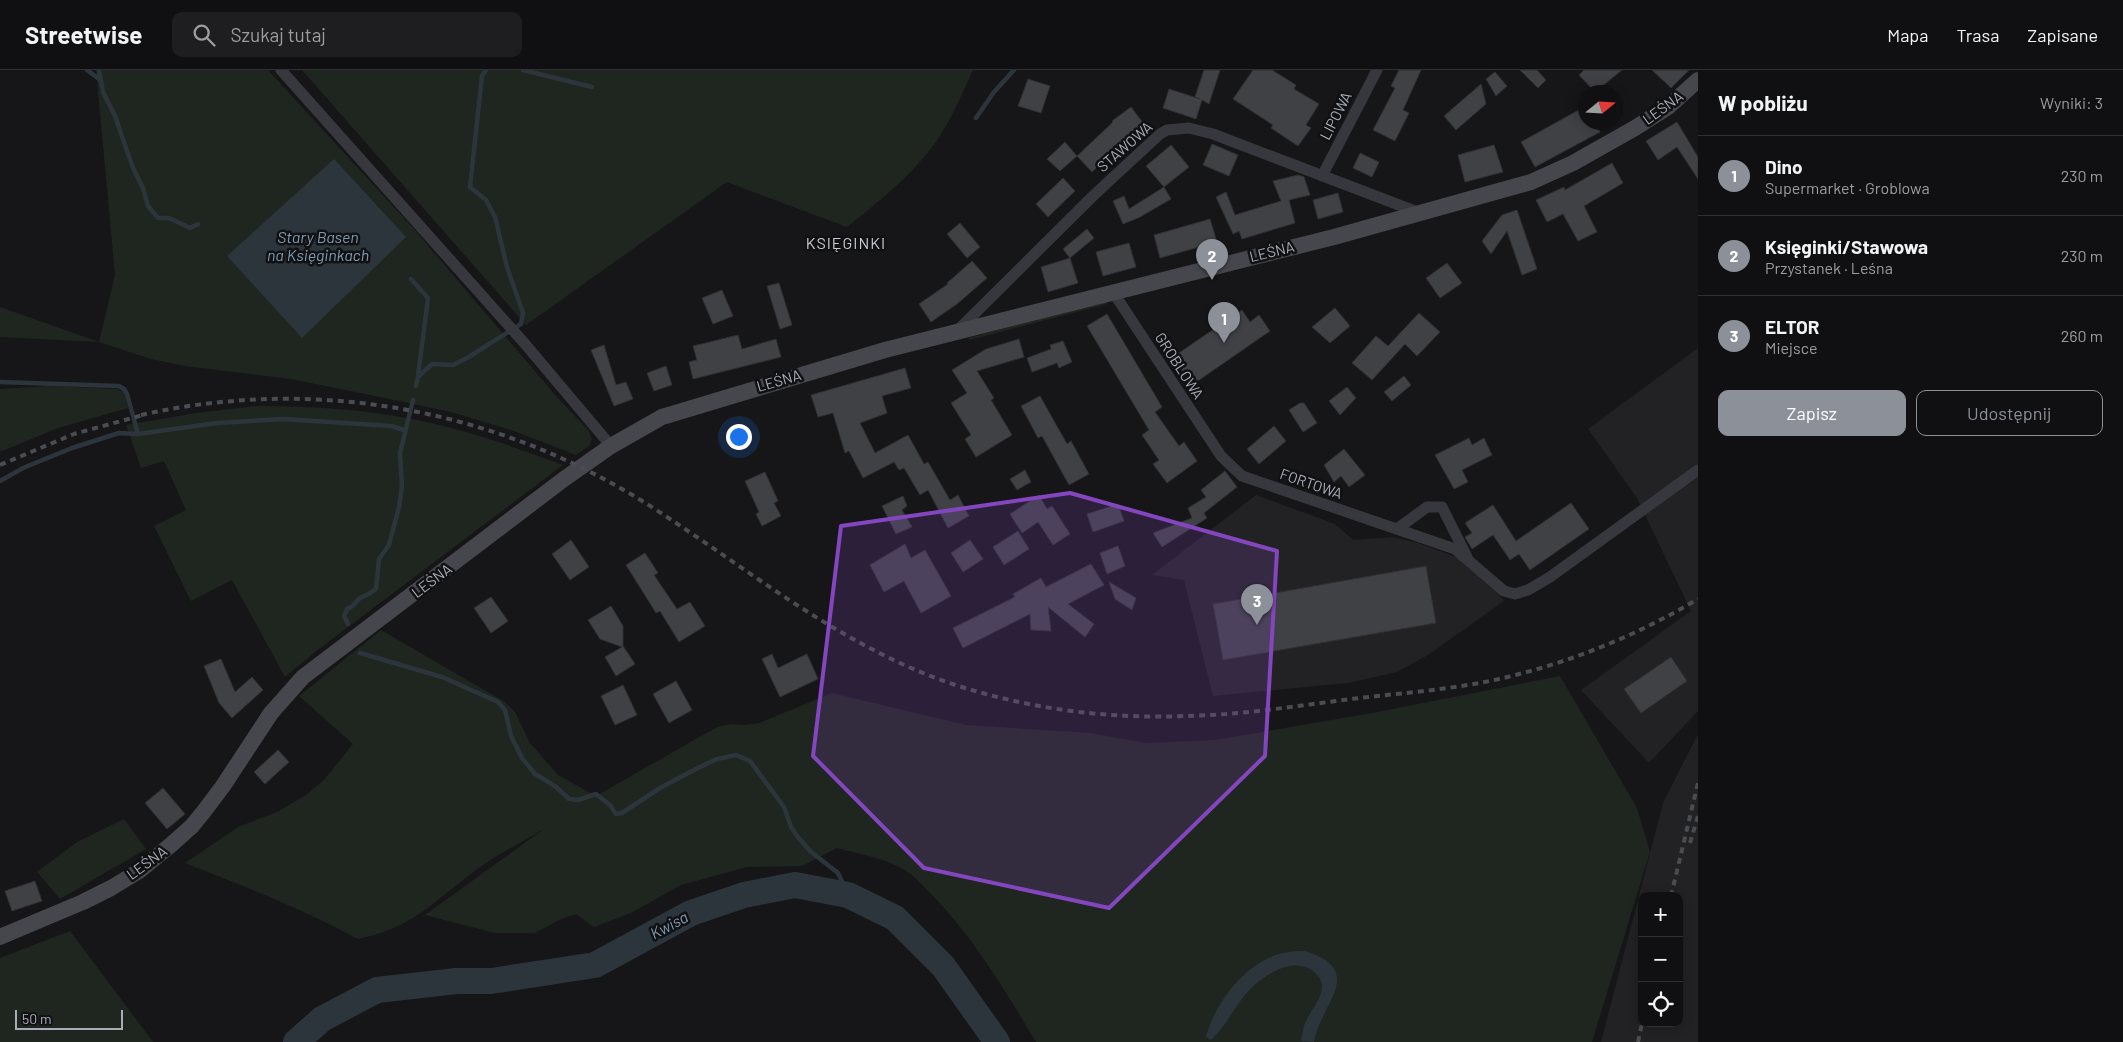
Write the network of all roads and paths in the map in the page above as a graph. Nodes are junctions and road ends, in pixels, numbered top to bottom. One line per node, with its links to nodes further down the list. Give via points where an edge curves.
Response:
1 (281, 70): 8 (street, via 526,345)
2 (1376, 70): 4 (street, LIPOWA)
3 (1698, 80): 5 (main road, LEŚNA, via 1654,116 1566,167 1507,190)
4 (1322, 176): 5 (street, STAWOWA); 7 (street, STAWOWA, via 1213,134 1189,128 1168,130 1094,195)
5 (1420, 213): 6 (main road, LEŚNA)
6 (1113, 292): 7 (main road, LEŚNA); 9 (street, GROBLOWA)
7 (955, 333): 8 (main road, LEŚNA, via 885,350 686,409 662,417)
8 (611, 446): 13 (main road, LEŚNA, via 304,677 271,713 192,826 139,871 83,902)
9 (1221, 456): 11 (street, FORTOWA, via 1242,476)
10 (1698, 470): 12 (street, FORTOWA, via 1528,590 1515,594 1504,591)
11 (1397, 529): 12 (street, FORTOWA, via 1455,549); 12 (street, FORTOWA, via 1427,507 1442,507)
12 (1469, 560)
13 (0, 936)

